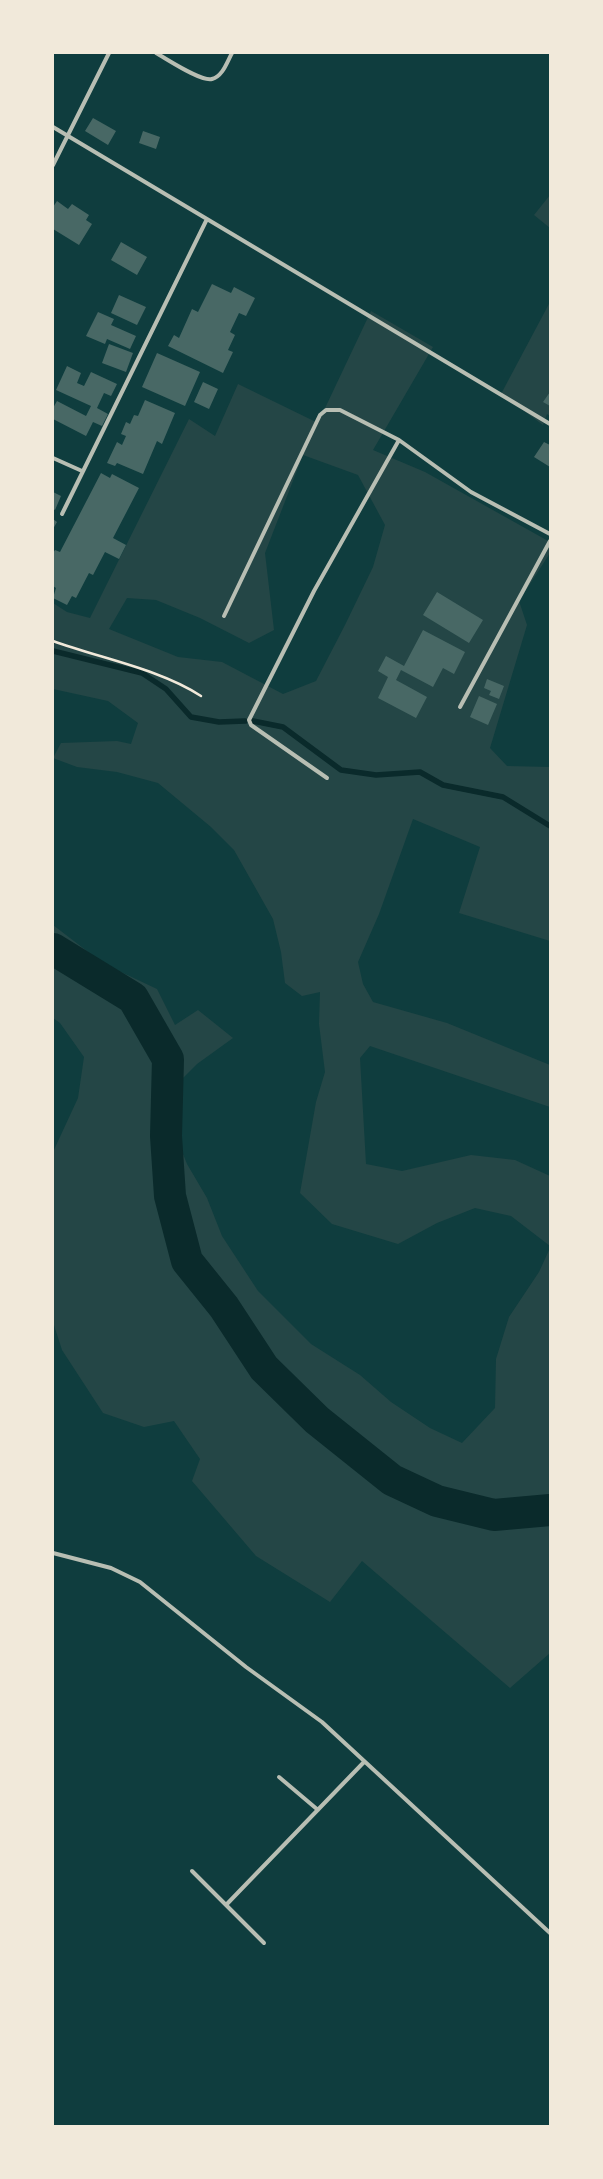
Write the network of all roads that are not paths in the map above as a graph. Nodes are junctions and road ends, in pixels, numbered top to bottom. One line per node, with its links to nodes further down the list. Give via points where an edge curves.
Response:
1 (109, 53): 5 (street)
2 (156, 53): 3 (street, via 203,79 212,79 223,71)
3 (232, 53)
4 (53, 127): 5 (street)
5 (66, 135): 6 (street); 7 (street)
6 (53, 165)
7 (207, 219): 8 (street); 11 (street)
8 (550, 424)
9 (399, 440): 13 (street, via 471,492); 15 (street, via 340,410 326,410 320,415); 17 (street, via 314,591 249,720 251,725)
10 (53, 458): 11 (street)
11 (82, 471): 12 (street)
12 (62, 514)
13 (550, 534)
14 (550, 541): 16 (street)
15 (224, 616)
16 (460, 707)
17 (327, 778)
18 (53, 1553): 19 (street, via 111,1568 140,1582 322,1722)
19 (364, 1762): 21 (street); 24 (street)
20 (279, 1777): 21 (street)
21 (318, 1810): 23 (street)
22 (192, 1871): 23 (street)
23 (226, 1905): 25 (street)
24 (550, 1933)
25 (264, 1942)

